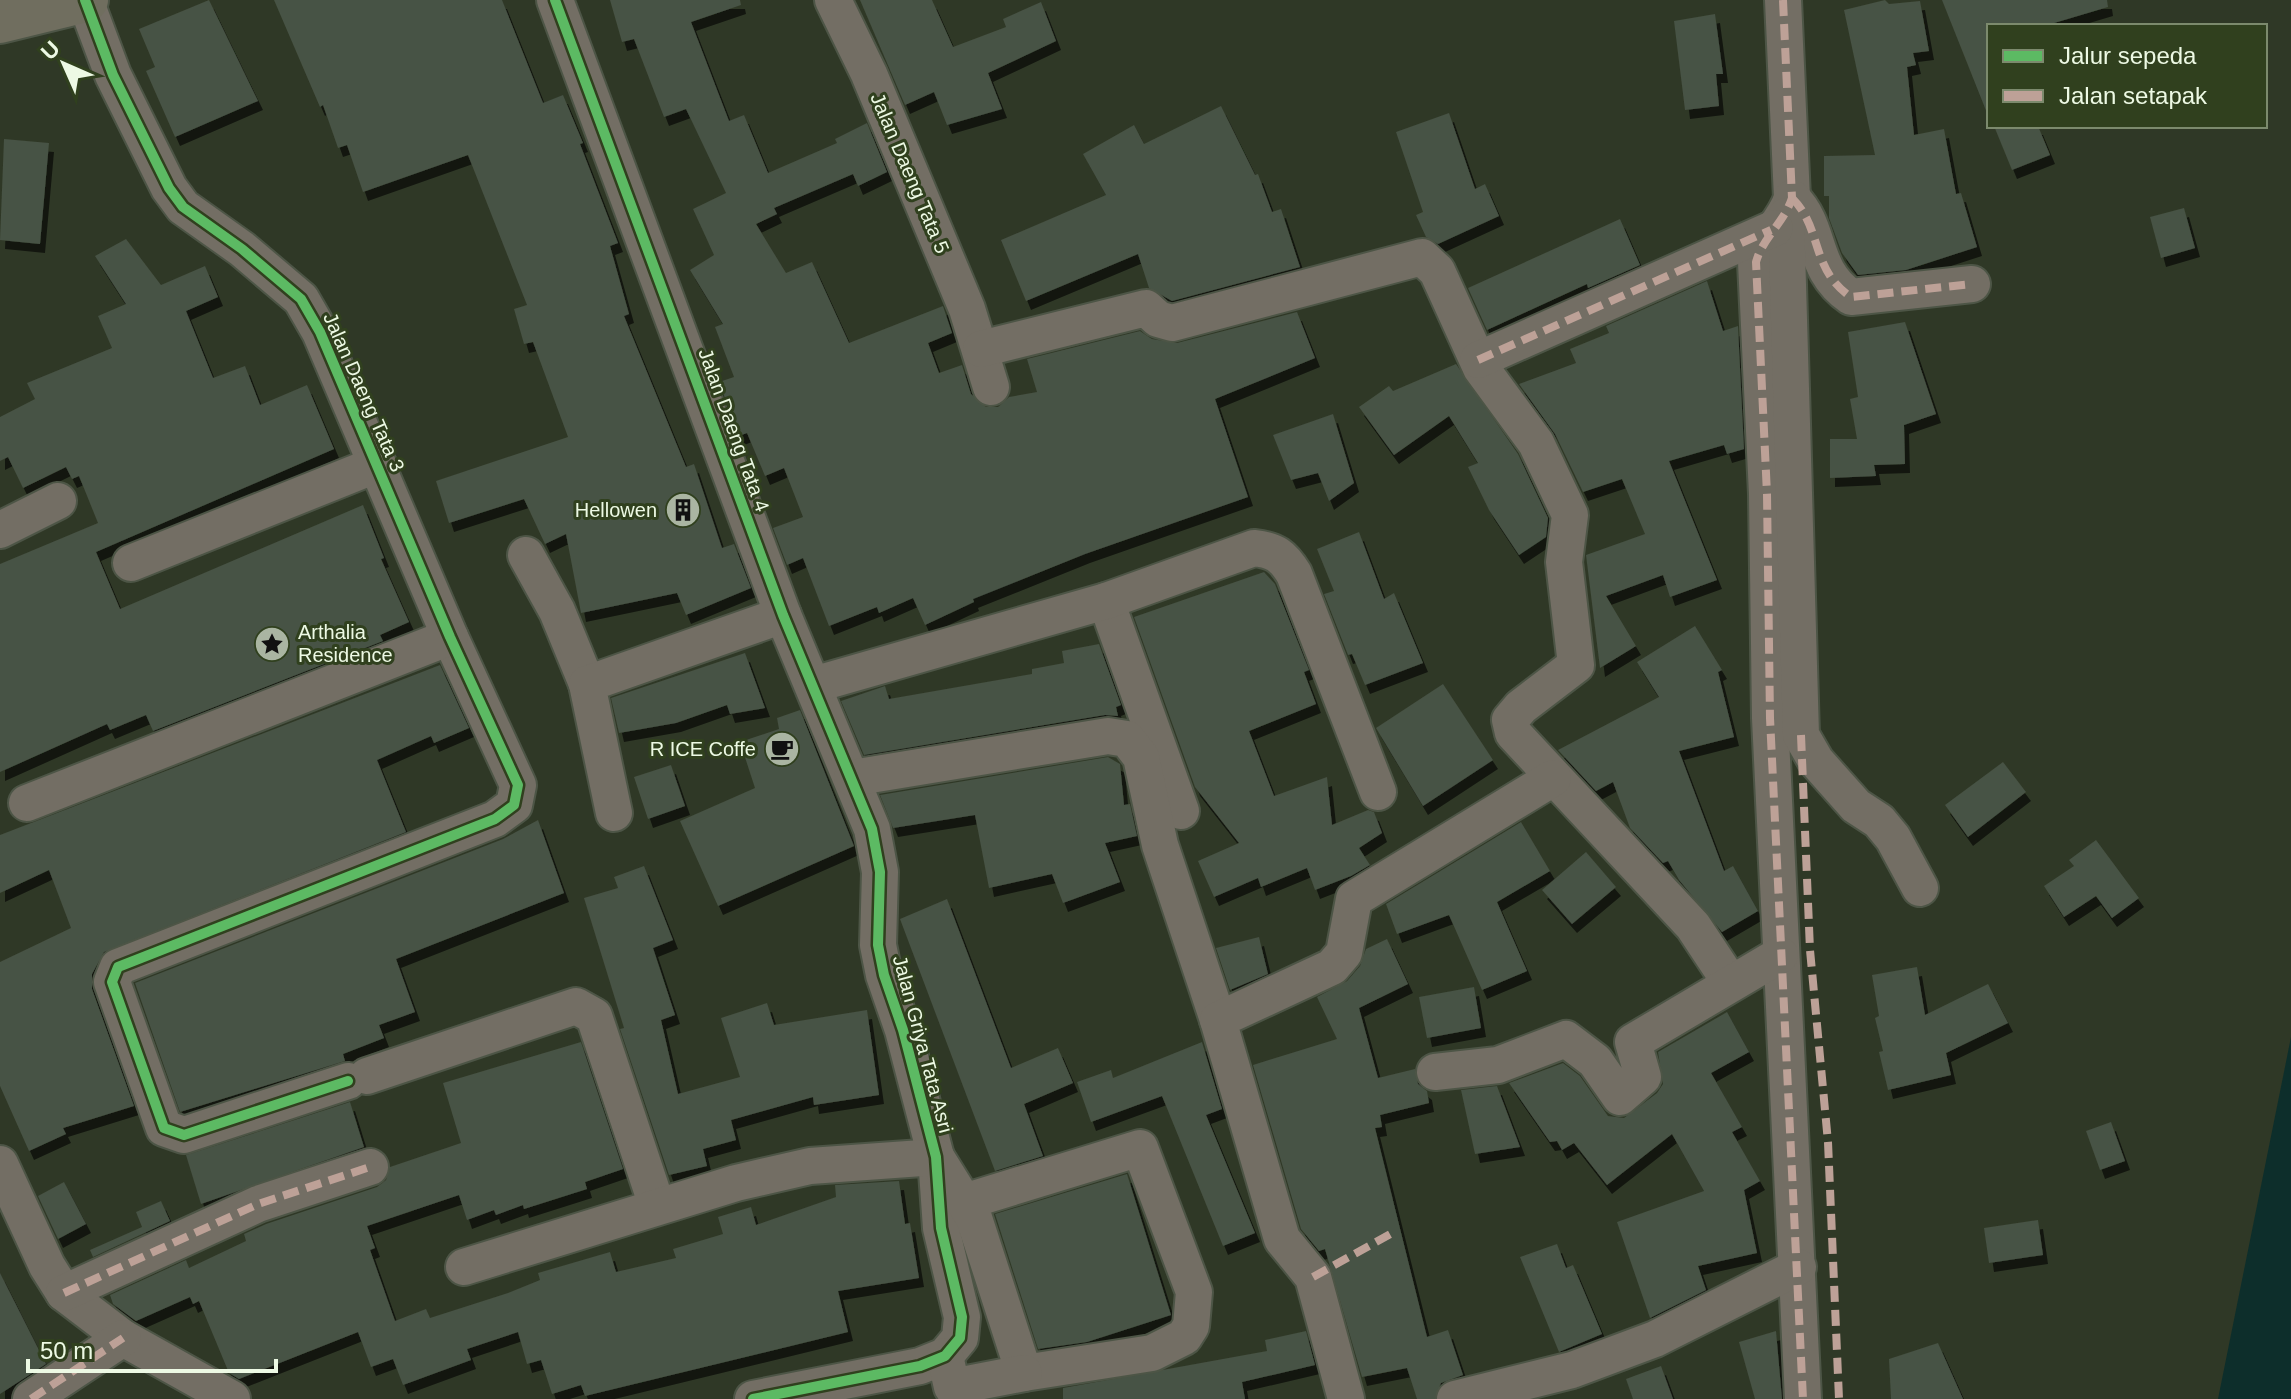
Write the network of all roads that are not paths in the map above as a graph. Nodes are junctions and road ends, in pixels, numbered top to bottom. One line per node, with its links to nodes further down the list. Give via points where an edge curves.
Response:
1 (86, 0): 5 (main road); 11 (street, Jalan Daeng Tata 3, via 113,75 169,188 183,207 301,299)
2 (555, 0): 17 (street, Jalan Daeng Tata 4)
3 (833, 0): 8 (street, Jalan Daeng Tata 5, via 869,74)
4 (1783, 0): 6 (street)
5 (0, 21)
6 (1785, 214): 7 (street, via 1804,210 1826,274 1851,297); 9 (street); 28 (street, via 1801,735 1816,761 1856,806 1893,838); 29 (street, via 1760,247 1756,262)
7 (1972, 284)
8 (981, 349): 9 (street, via 1146,308 1172,323 1422,257 1437,271); 10 (street, Jalan Daeng Tata 5)
9 (1478, 360): 22 (street, via 1536,443 1570,515 1564,562 1576,665 1510,720 1513,733)
10 (991, 387)
11 (378, 464): 15 (street); 18 (street, Jalan Daeng Tata 3)
12 (58, 501): 13 (street)
13 (0, 530)
14 (526, 555): 19 (street, via 557,611)
15 (131, 563)
16 (1106, 601): 20 (street); 23 (street, via 1254,548 1271,549 1284,558); 25 (street)
17 (783, 615): 19 (street); 20 (street, Jalan Daeng Tata 4)
18 (450, 637): 24 (street); 37 (street, Jalan Daeng Tata 3, via 518,785 514,805 495,819 118,967 112,982 164,1128 184,1135 576,1006 594,1016)
19 (587, 684): 26 (street)
20 (813, 685): 21 (street, Jalan Daeng Tata 4)
21 (852, 778): 27 (street, Jalan Daeng Tata 4, via 872,829); 31 (street, via 1108,736 1127,739 1141,757 1160,845)
22 (1553, 778): 30 (street, via 1693,926); 31 (street, via 1354,899 1344,953 1332,967)
23 (1378, 792)
24 (27, 803)
25 (1181, 811)
26 (614, 813)
27 (880, 872): 33 (street, Jalan Griya Tata Asri, via 878,945)
28 (1920, 888)
29 (1780, 955): 30 (street); 39 (street)
30 (1730, 982): 32 (street, via 1633,1042 1643,1077 1620,1097 1595,1061 1566,1039 1498,1065)
31 (1218, 1020): 47 (street, via 1282,1239 1313,1277)
32 (1435, 1072)
33 (936, 1157): 36 (street, Jalan Griya Tata Asri); 37 (street, Jalan Griya Tata Asri, via 810,1166); 42 (street, Jalan Griya Tata Asri, via 941,1228 962,1317 960,1338)
34 (0, 1164): 40 (street)
35 (370, 1167): 40 (street, via 258,1204)
36 (964, 1202): 43 (street, Jalan Griya Tata Asri, via 974,1218); 43 (street, via 1140,1148 1194,1292 1191,1326 1170,1347)
37 (657, 1206): 38 (street, Jalan Griya Tata Asri)
38 (464, 1267)
39 (1798, 1267): 48 (street, via 1655,1339 1572,1370); 49 (street)
40 (64, 1293): 41 (street)
41 (123, 1338): 44 (street); 45 (street)
42 (945, 1356): 43 (street, via 952,1387); 46 (street, via 920,1366)
43 (1024, 1373)
44 (31, 1399)
45 (232, 1399)
46 (753, 1399)
47 (1346, 1399)
48 (1455, 1399)
49 (1803, 1399)

